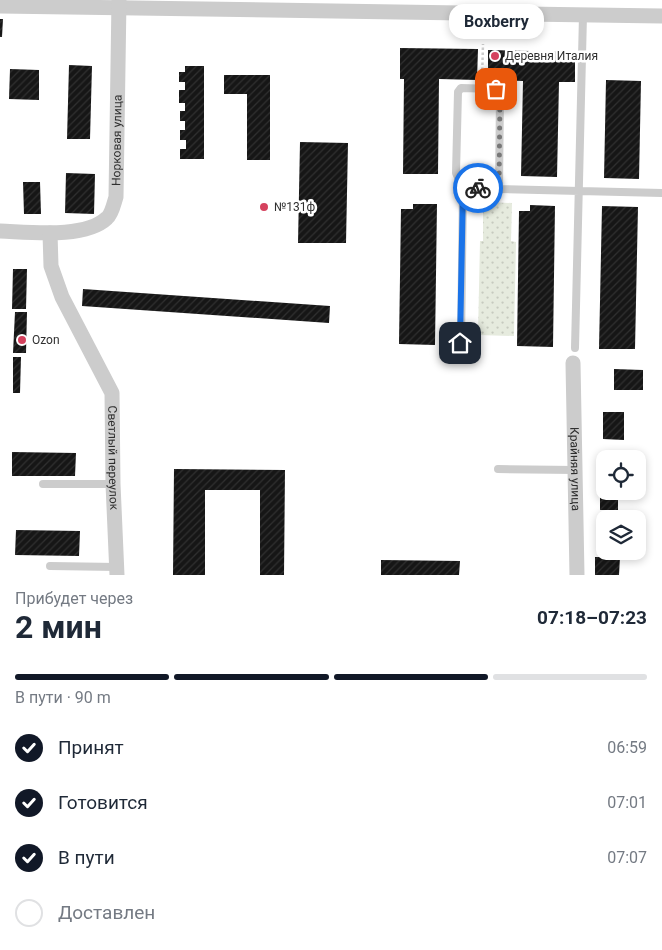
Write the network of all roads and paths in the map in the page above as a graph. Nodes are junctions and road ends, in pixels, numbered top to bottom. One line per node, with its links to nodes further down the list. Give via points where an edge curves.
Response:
1 (119, 4): 2 (street); 3 (street); 14 (street, Норковая улица, via 116,197 108,217 92,228)
2 (0, 6)
3 (481, 13): 4 (street); 6 (lane)
4 (583, 15): 5 (street); 11 (lane)
5 (662, 16)
6 (481, 31)
7 (482, 44): 8 (path)
8 (482, 88): 9 (lane, via 461,88 458,92 456,173); 10 (lane, via 496,89 500,94)
9 (463, 188): 10 (lane); 15 (lane)
10 (499, 188): 11 (lane)
11 (579, 191): 12 (lane); 16 (lane)
12 (662, 192)
13 (0, 231): 14 (street, Норковая улица)
14 (50, 233): 20 (street, Светлый переулок, via 51,266 62,297 112,394)
15 (460, 343)
16 (574, 356): 18 (street, Крайняя улица)
17 (498, 469): 18 (lane)
18 (575, 470): 23 (street, Крайняя улица)
19 (43, 484): 20 (lane)
20 (113, 484): 22 (street, Светлый переулок)
21 (50, 566): 22 (lane)
22 (117, 571)
23 (577, 575)

